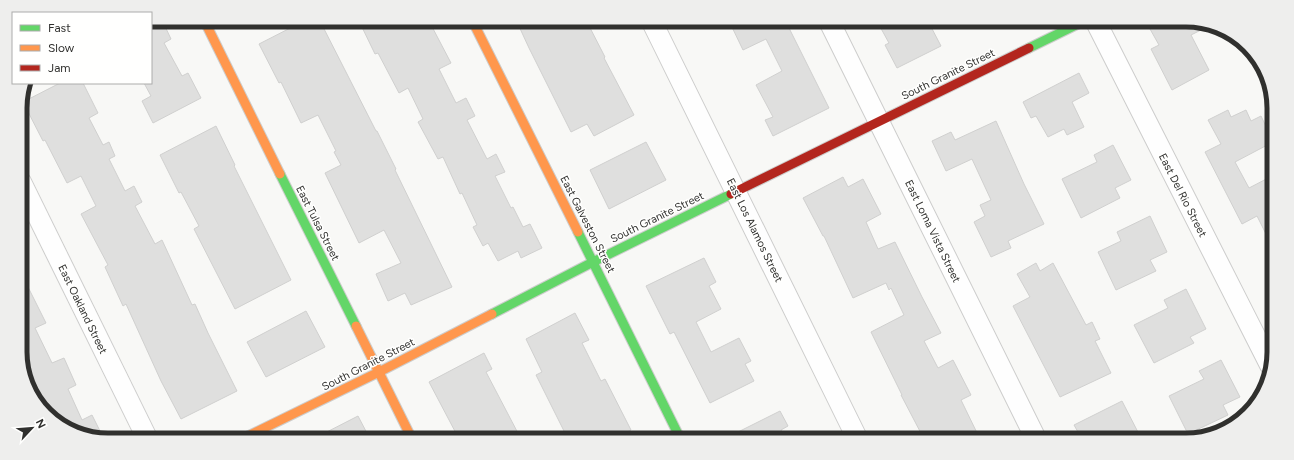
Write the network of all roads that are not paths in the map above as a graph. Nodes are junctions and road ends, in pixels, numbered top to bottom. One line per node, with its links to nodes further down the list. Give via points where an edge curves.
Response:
1 (207, 27): 12 (street, East Tulsa Street)
2 (476, 27): 10 (street, East Galveston Street)
3 (654, 27): 8 (street, East Los Alamos Street)
4 (832, 27): 7 (street, East Loma Vista Street)
5 (1072, 27): 7 (street, South Granite Street)
6 (1099, 27): 11 (street, East Del Rio Street)
7 (878, 122): 8 (street, South Granite Street); 18 (street, East Loma Vista Street)
8 (737, 192): 10 (street, South Granite Street); 17 (street, East Los Alamos Street)
9 (27, 194): 13 (street, East Oakland Street)
10 (594, 262): 12 (street, South Granite Street); 16 (street, East Galveston Street)
11 (1266, 358)
12 (379, 372): 14 (street, South Granite Street); 15 (street, East Tulsa Street)
13 (145, 433)
14 (254, 433)
15 (409, 433)
16 (678, 433)
17 (855, 433)
18 (1033, 433)

